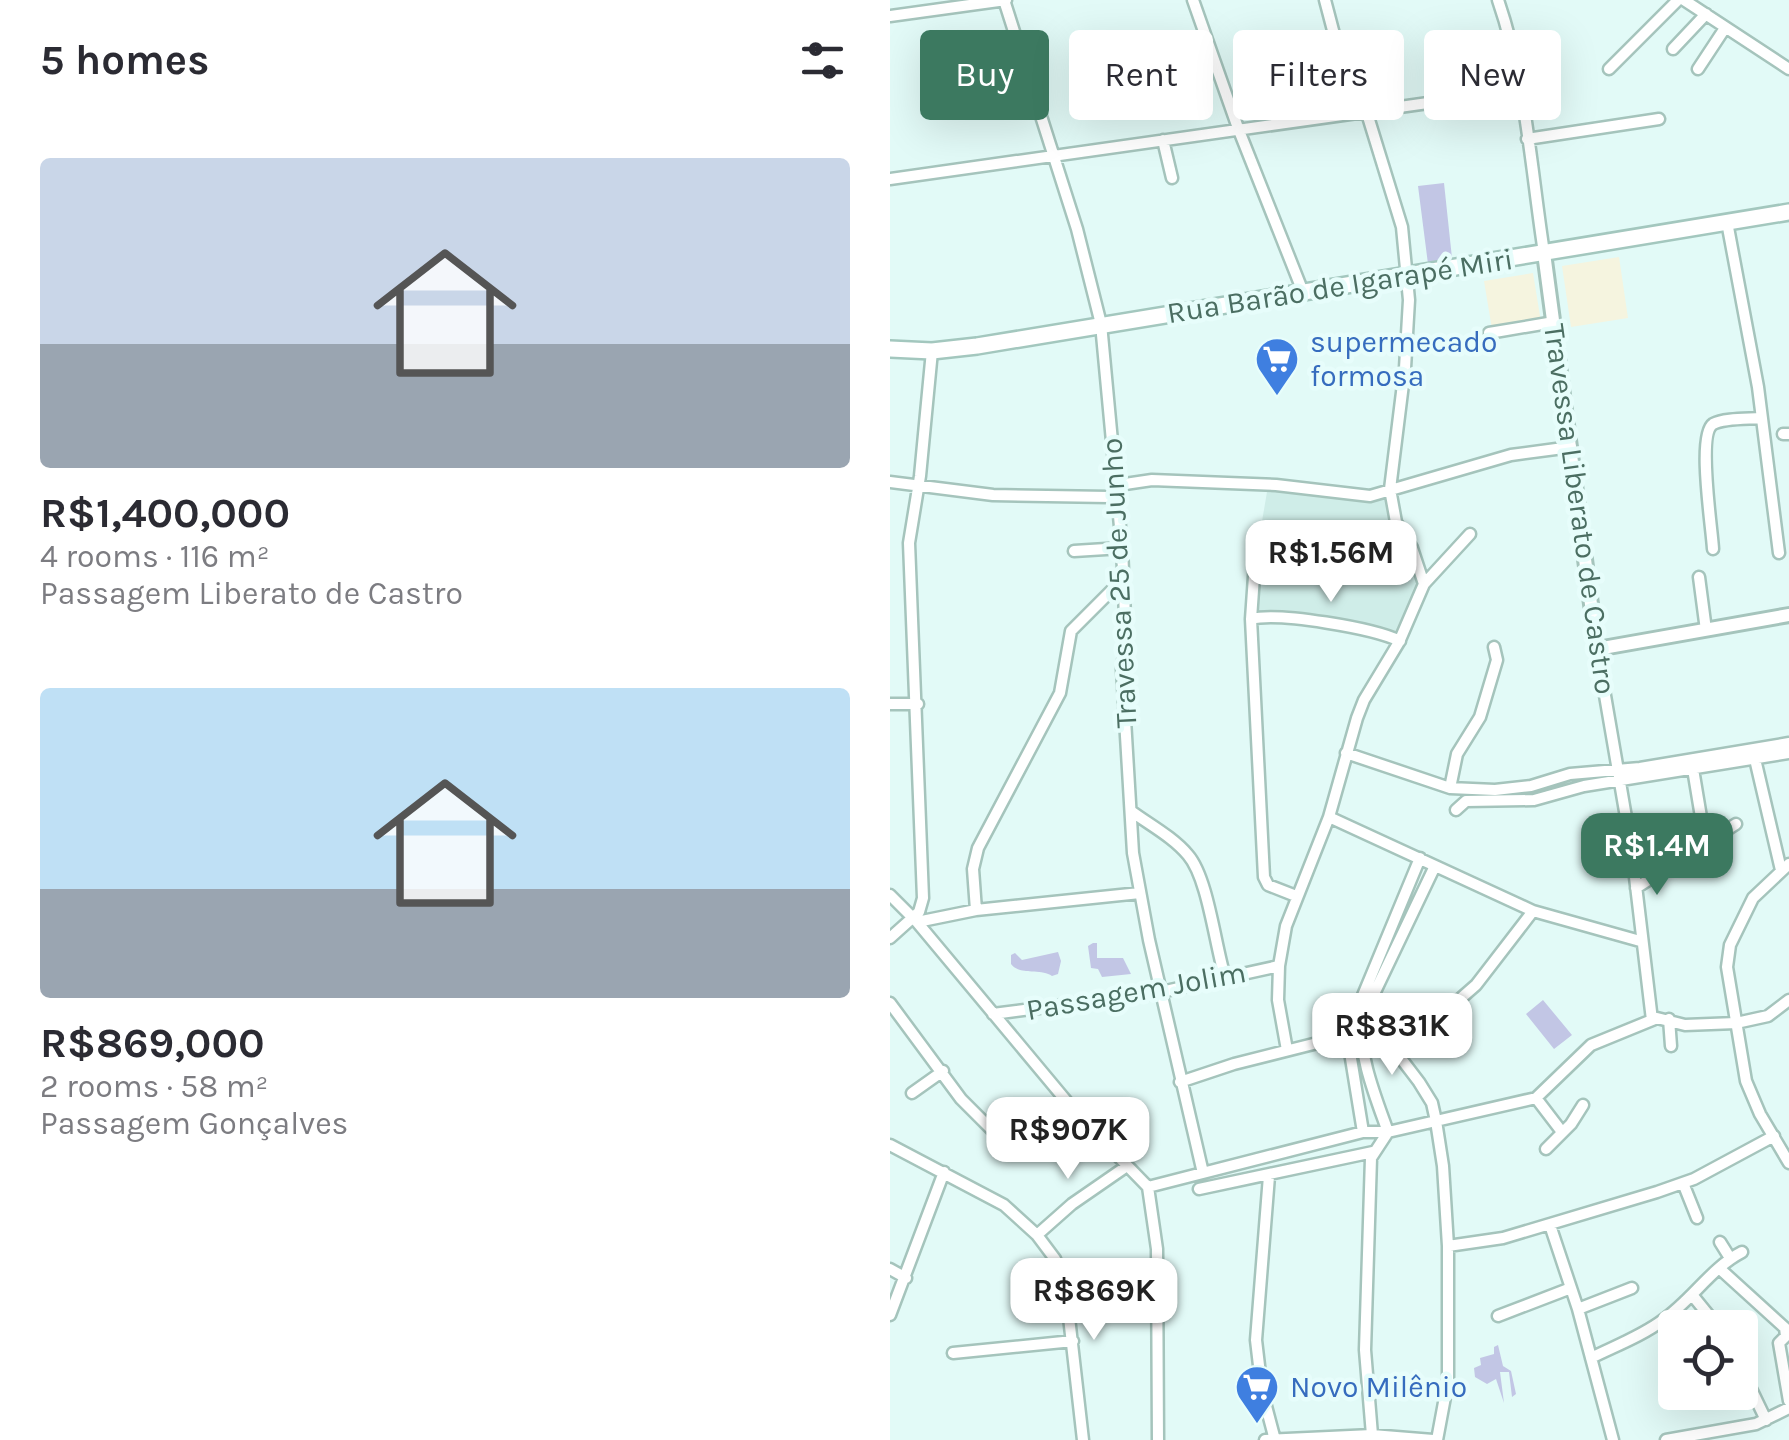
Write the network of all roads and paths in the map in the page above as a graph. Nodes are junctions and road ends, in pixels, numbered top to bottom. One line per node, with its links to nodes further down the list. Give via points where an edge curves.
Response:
1 (1005, 0): 7 (street); 22 (street, Travessa 25 de Junho)
2 (1193, 0): 19 (street)
3 (1324, 0): 9 (street)
4 (1498, 0): 10 (street, Travessa Liberato de Castro)
5 (1681, 0): 6 (street); 13 (street)
6 (1706, 14): 8 (street); 11 (street)
7 (890, 16)
8 (1725, 28): 12 (street); 14 (street)
9 (1333, 30)
10 (1507, 30)
11 (1673, 49)
12 (1698, 68)
13 (1609, 69)
14 (1789, 69)
15 (1659, 119): 20 (street)
16 (1317, 120): 19 (street)
17 (1369, 120): 28 (street, via 1397,206)
18 (1524, 120): 20 (street, Travessa Liberato de Castro)
19 (1238, 128): 21 (street); 29 (street)
20 (1527, 139): 27 (street, Travessa Liberato de Castro)
21 (1163, 140): 22 (street); 23 (street)
22 (1052, 156): 24 (street); 31 (street, Travessa 25 de Junho)
23 (1172, 178)
24 (890, 179)
25 (1789, 212): 26 (main road, Rua Barão de Igarapé Miri)
26 (1728, 222): 27 (main road, Rua Barão de Igarapé Miri); 35 (street)
27 (1544, 253): 28 (main road, Rua Barão de Igarapé Miri); 30 (street, Travessa Liberato de Castro)
28 (1409, 276): 29 (main road, Rua Barão de Igarapé Miri); 40 (street, via 1406,368)
29 (1303, 292): 31 (main road, Rua Barão de Igarapé Miri)
30 (1554, 322): 32 (street); 36 (street, Travessa Liberato de Castro)
31 (1101, 324): 34 (main road, Rua Barão de Igarapé Miri); 39 (street, Travessa 25 de Junho)
32 (1489, 333)
33 (890, 348): 34 (main road, Rua Barão de Igarapé Miri)
34 (932, 351): 38 (street)
35 (1760, 418): 43 (street, via 1708,429); 45 (street)
36 (1571, 447): 40 (street); 55 (street, Travessa Liberato de Castro)
37 (890, 482): 38 (street)
38 (919, 487): 39 (street, via 1045,498 1109,498); 57 (street, via 910,542)
39 (1118, 490): 40 (street, via 1152,480 1370,496); 42 (street, Travessa 25 de Junho)
40 (1390, 490): 49 (street, via 1396,522)
41 (1470, 534): 49 (street)
42 (1122, 548): 44 (street); 48 (street, Travessa 25 de Junho)
43 (1714, 549)
44 (1074, 551)
45 (1779, 553)
46 (1255, 562): 51 (street)
47 (1699, 577): 52 (street)
48 (1124, 578): 66 (street, Travessa 25 de Junho); 76 (street, via 1071,630 1060,693 978,848)
49 (1424, 584): 53 (street)
50 (1789, 615): 52 (street)
51 (1251, 619): 53 (street, via 1329,625); 75 (street, via 1264,877)
52 (1706, 630): 55 (street)
53 (1400, 641): 59 (street, via 1364,700)
54 (1494, 647): 64 (street, via 1497,660 1480,717 1456,754)
55 (1597, 649): 63 (street, Travessa Liberato de Castro)
56 (890, 704): 57 (street)
57 (918, 704): 78 (street, via 923,898)
58 (1789, 743): 63 (street)
59 (1346, 753): 64 (street); 67 (street)
60 (1789, 753): 61 (street)
61 (1755, 758): 62 (street); 71 (street)
62 (1693, 769): 63 (street); 69 (street)
63 (1619, 776): 64 (street, via 1570,774 1531,786); 65 (street, via 1522,801 1466,801); 72 (street, Travessa Liberato de Castro)
64 (1450, 788)
65 (1456, 810)
66 (1131, 812): 73 (street, Travessa 25 de Junho); 82 (street, via 1191,858)
67 (1329, 817): 70 (street); 75 (street)
68 (1736, 824): 69 (street)
69 (1705, 842): 72 (street)
70 (1428, 862): 77 (street); 91 (street)
71 (1785, 867): 89 (street, via 1753,898 1730,945)
72 (1636, 888): 80 (street, Travessa Liberato de Castro)
73 (1140, 893): 76 (street); 83 (street, Travessa 25 de Junho)
74 (890, 895): 78 (street)
75 (1296, 896): 81 (street)
76 (976, 910): 78 (street)
77 (1533, 911): 80 (street); 90 (street, via 1476,985)
78 (915, 921): 79 (street); 86 (street)
79 (890, 938)
80 (1640, 941): 88 (street, Travessa Liberato de Castro)
81 (1279, 966): 82 (street, Passagem Jolim); 93 (street)
82 (1225, 976): 83 (street, Passagem Jolim)
83 (1161, 992): 86 (street, Passagem Jolim); 95 (street, Travessa 25 de Junho)
84 (1789, 1000): 89 (street, via 1768,1016)
85 (890, 1003): 94 (street)
86 (993, 1014): 109 (street)
87 (1668, 1018): 88 (street); 89 (street, via 1684,1025); 92 (street)
88 (1652, 1020): 97 (street, via 1591,1045)
89 (1736, 1023): 103 (street, via 1746,1081)
90 (1428, 1027)
91 (1354, 1034): 93 (street); 99 (street, via 1395,1049 1426,1093); 100 (street); 101 (street)
92 (1671, 1046)
93 (1288, 1050): 95 (street)
94 (943, 1072): 96 (street); 106 (street, via 974,1114)
95 (1180, 1082): 111 (street, Travessa 25 de Junho)
96 (912, 1093)
97 (1536, 1098): 99 (street); 102 (street)
98 (1584, 1105): 102 (street)
99 (1436, 1121): 101 (street); 120 (street)
100 (1363, 1132): 101 (street); 111 (street)
101 (1388, 1132): 107 (street)
102 (1562, 1132): 105 (street)
103 (1774, 1136): 108 (street); 113 (street)
104 (890, 1146): 110 (street)
105 (1546, 1149)
106 (1024, 1152)
107 (1373, 1152): 112 (street); 139 (street, via 1365,1350)
108 (1789, 1163)
109 (1126, 1166): 114 (street); 118 (street)
110 (944, 1172): 118 (street, via 1004,1205); 125 (street)
111 (1203, 1174): 114 (street)
112 (1268, 1176): 115 (street); 143 (street, via 1256,1340)
113 (1684, 1183): 116 (street); 117 (street)
114 (1148, 1187): 141 (street, via 1157,1249)
115 (1199, 1189)
116 (1697, 1218)
117 (1550, 1225): 120 (street); 126 (street)
118 (1037, 1235): 133 (street, via 1066,1291)
119 (1720, 1242): 122 (street)
120 (1448, 1246): 144 (street, via 1448,1381)
121 (1742, 1252): 122 (street)
122 (1730, 1258): 123 (street)
123 (1719, 1268): 128 (street); 137 (street, via 1785,1328 1778,1344)
124 (890, 1270): 125 (street)
125 (906, 1278): 131 (street)
126 (1571, 1288): 129 (street); 132 (street)
127 (1632, 1288): 129 (street)
128 (1696, 1292): 130 (street); 135 (street, via 1661,1322)
129 (1578, 1309): 135 (street)
130 (1708, 1310)
131 (890, 1315)
132 (1498, 1316)
133 (1073, 1341): 134 (street); 140 (street)
134 (952, 1353)
135 (1591, 1358): 145 (street)
136 (1758, 1403): 138 (street)
137 (1789, 1404): 138 (street)
138 (1766, 1420): 146 (street)
139 (1372, 1435): 143 (street); 144 (street)
140 (1083, 1440)
141 (1158, 1440)
142 (1265, 1440): 143 (street)
143 (1275, 1440)
144 (1435, 1440)
145 (1613, 1440)
146 (1666, 1440)

